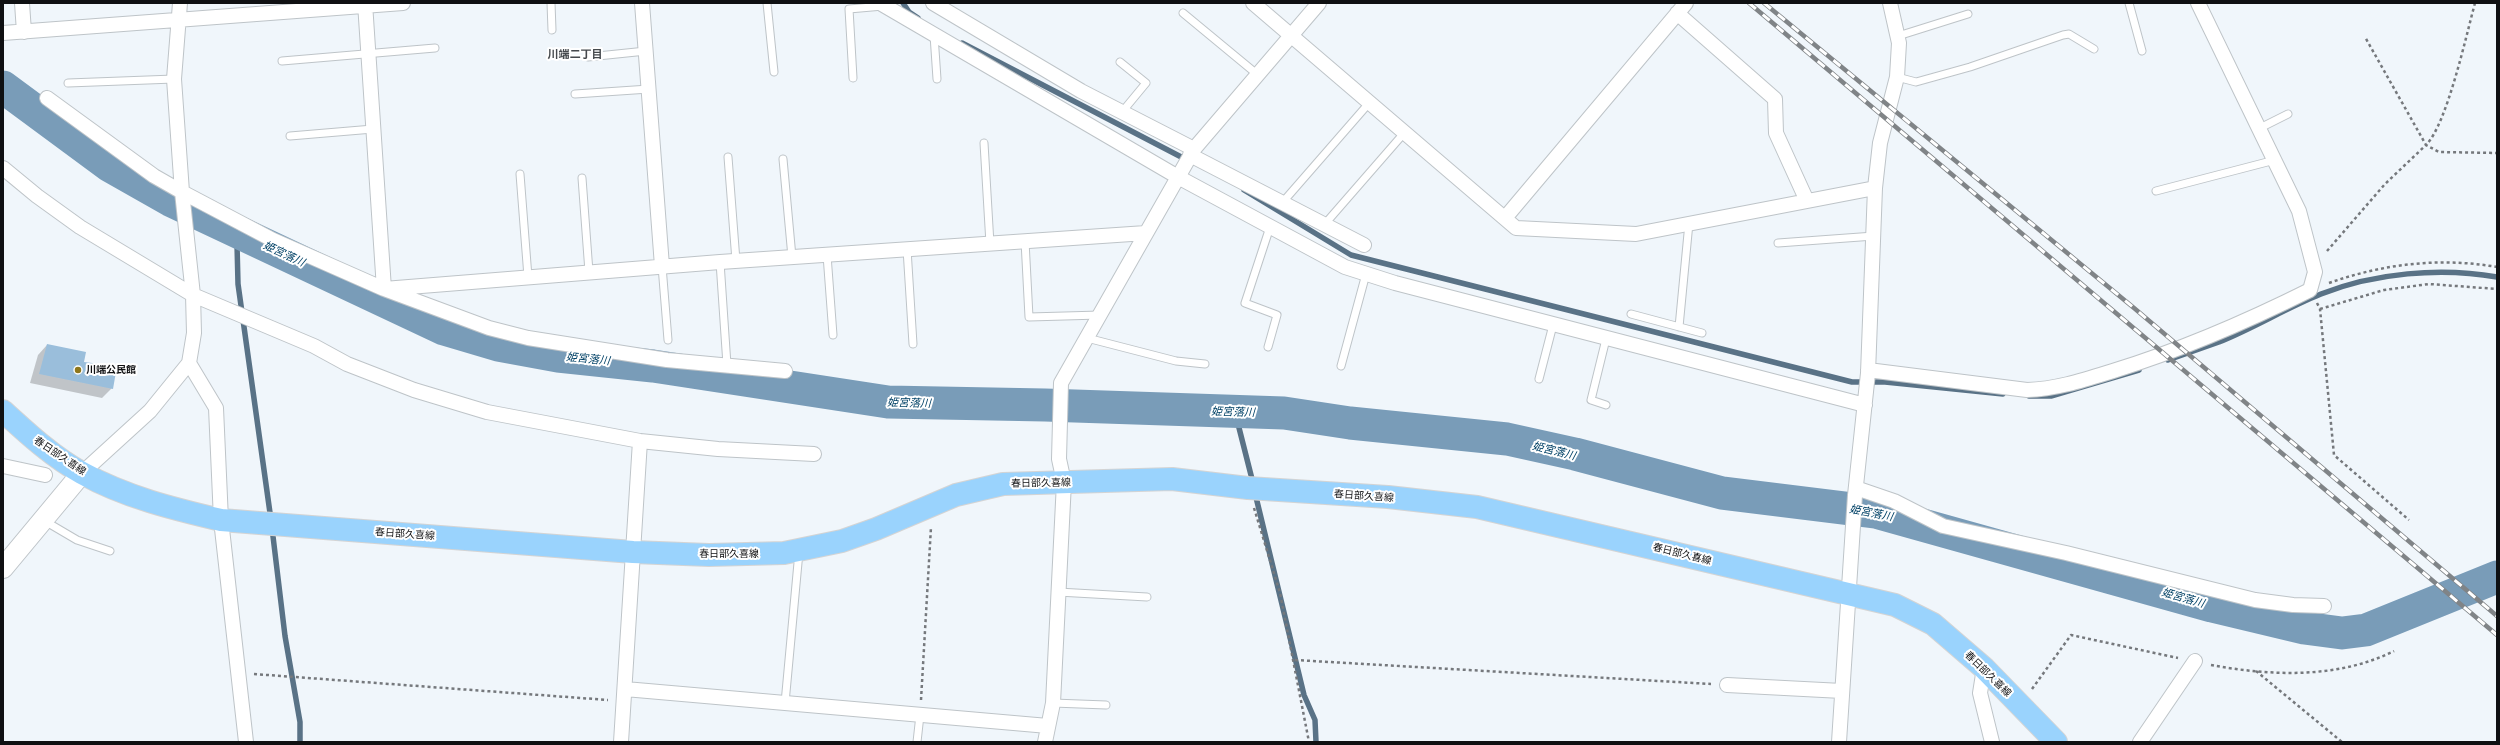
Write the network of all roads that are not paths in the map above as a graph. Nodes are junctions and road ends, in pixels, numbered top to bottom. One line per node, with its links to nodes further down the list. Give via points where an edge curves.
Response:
1 (22, 3): 20 (street)
2 (180, 3): 18 (street)
3 (402, 3): 12 (street)
4 (550, 3): 19 (lane)
5 (642, 3): 27 (street)
6 (768, 3): 33 (lane)
7 (1253, 3): 23 (street)
8 (1319, 3): 23 (street)
9 (1890, 3): 24 (street)
10 (2129, 3): 28 (lane)
11 (2198, 3): 46 (street)
12 (365, 4): 18 (street); 29 (street)
13 (881, 4): 22 (street); 36 (lane, via 849,9)
14 (940, 5): 44 (street, via 1081,91)
15 (1682, 8): 62 (street, via 1775,98 1776,133); 64 (street)
16 (1183, 13): 34 (lane)
17 (1968, 14): 24 (lane)
18 (178, 21): 20 (street); 37 (street)
19 (552, 30)
20 (24, 32): 21 (street)
21 (3, 33)
22 (934, 35): 38 (lane); 57 (street)
23 (1292, 35): 34 (street); 43 (street)
24 (1898, 36): 35 (street, via 1900,43)
25 (435, 48): 29 (lane)
26 (2094, 49): 35 (lane, via 2069,34 1916,82)
27 (646, 50): 30 (lane); 40 (street)
28 (2142, 51)
29 (368, 54): 31 (lane); 47 (street)
30 (588, 57)
31 (282, 60)
32 (1120, 62): 44 (lane, via 1146,83)
33 (774, 72)
34 (1258, 74): 51 (street)
35 (1897, 77): 59 (street, via 1880,143)
36 (854, 78)
37 (174, 79): 39 (lane); 61 (street)
38 (937, 79)
39 (68, 83)
40 (649, 89): 41 (lane); 79 (street)
41 (575, 94)
42 (47, 98): 61 (street, via 154,176)
43 (1370, 102): 48 (street); 63 (lane)
44 (1122, 112): 51 (street)
45 (2288, 114): 46 (lane)
46 (2260, 128): 54 (street)
47 (373, 129): 49 (lane); 83 (street)
48 (1405, 132): 64 (street); 66 (lane)
49 (290, 136)
50 (984, 144): 72 (lane)
51 (1192, 152): 57 (street); 63 (street)
52 (728, 157): 77 (lane)
53 (784, 159): 76 (lane)
54 (2274, 160): 60 (lane); 101 (street, via 2299,211 2315,272 2310,290 2203,340 2152,359 2049,389 2027,390)
55 (3, 168): 84 (street, via 80,227)
56 (520, 174): 82 (lane)
57 (1179, 175): 67 (street); 68 (street)
58 (582, 178): 80 (lane)
59 (1875, 188): 62 (street); 69 (street)
60 (2156, 191)
61 (182, 192): 83 (street, via 273,240); 84 (street)
62 (1807, 201): 65 (street)
63 (1282, 203): 66 (street)
64 (1505, 218): 65 (street, via 1516,228 1636,234)
65 (1689, 223): 88 (lane)
66 (1324, 225): 73 (street)
67 (1270, 227): 81 (street, via 1346,267); 95 (lane, via 1245,303 1277,315)
68 (1146, 233): 70 (street); 86 (street)
69 (1874, 236): 71 (lane); 101 (street)
70 (1025, 241): 72 (street); 86 (lane, via 1029,317)
71 (1778, 243)
72 (990, 244): 74 (street)
73 (1364, 245)
74 (907, 249): 75 (street); 94 (lane)
75 (827, 255): 76 (street); 90 (lane)
76 (792, 258): 77 (street)
77 (736, 261): 78 (street)
78 (720, 262): 79 (street); 98 (lane)
79 (662, 266): 80 (street); 93 (lane)
80 (589, 272): 82 (street)
81 (1366, 274): 87 (street); 99 (lane)
82 (528, 277): 83 (street)
83 (384, 290): 98 (street, via 489,328 528,338 667,360)
84 (193, 295): 96 (street, via 194,333); 106 (street, via 314,346 348,364 414,390 487,412)
85 (1631, 314): 88 (lane)
86 (1100, 315): 91 (street)
87 (1553, 325): 92 (street); 102 (lane)
88 (1679, 327): 89 (lane)
89 (1702, 333)
90 (833, 335)
91 (1087, 338): 97 (lane, via 1176,361); 111 (street, via 1061,383 1059,459)
92 (1606, 339): 103 (street); 104 (lane, via 1591,400)
93 (668, 340)
94 (913, 344)
95 (1268, 347)
96 (189, 363): 109 (street, via 150,411); 114 (street, via 216,408)
97 (1205, 364)
98 (727, 365): 100 (street)
99 (1341, 366)
100 (785, 371)
101 (1868, 371): 103 (street)
102 (1540, 379)
103 (1865, 402): 112 (street)
104 (1606, 404)
105 (3, 411): 109 (main road, 春日部久喜線, via 32,438)
106 (640, 441): 107 (street, via 718,449); 117 (street)
107 (814, 454)
108 (3, 466): 110 (street)
109 (82, 473): 113 (street); 114 (main road, 春日部久喜線, via 134,496)
110 (45, 475)
111 (1064, 482): 115 (main road, 春日部久喜線, via 1003,484 956,495 869,532); 119 (main road, 春日部久喜線, via 1172,479 1248,488 1477,506); 120 (street)
112 (1856, 492): 119 (street); 122 (street, via 1894,501 1943,526 2066,553 2255,600)
113 (42, 519): 116 (lane, via 77,540); 118 (street)
114 (221, 520): 117 (main road, 春日部久喜線); 133 (street)
115 (799, 550): 117 (main road, 春日部久喜線, via 784,553 709,555); 128 (lane)
116 (110, 551)
117 (633, 552): 127 (street)
118 (3, 568)
119 (1849, 589): 124 (main road, 春日部久喜線, via 1895,605 1933,624); 126 (street)
120 (1058, 592): 121 (lane); 129 (street)
121 (1147, 597)
122 (2324, 606)
123 (2195, 661): 140 (street)
124 (1984, 668): 138 (street, via 1980,693); 139 (main road, 春日部久喜線)
125 (1727, 684): 126 (street)
126 (1842, 691): 137 (street)
127 (624, 696): 128 (street); 134 (street)
128 (785, 703): 131 (street)
129 (1053, 703): 130 (lane); 132 (street)
130 (1106, 705)
131 (920, 715): 132 (street); 135 (lane)
132 (1048, 726): 136 (street)
133 (246, 742)
134 (621, 742)
135 (918, 742)
136 (1044, 742)
137 (1839, 742)
138 (1992, 742)
139 (2056, 742)
140 (2140, 742)

